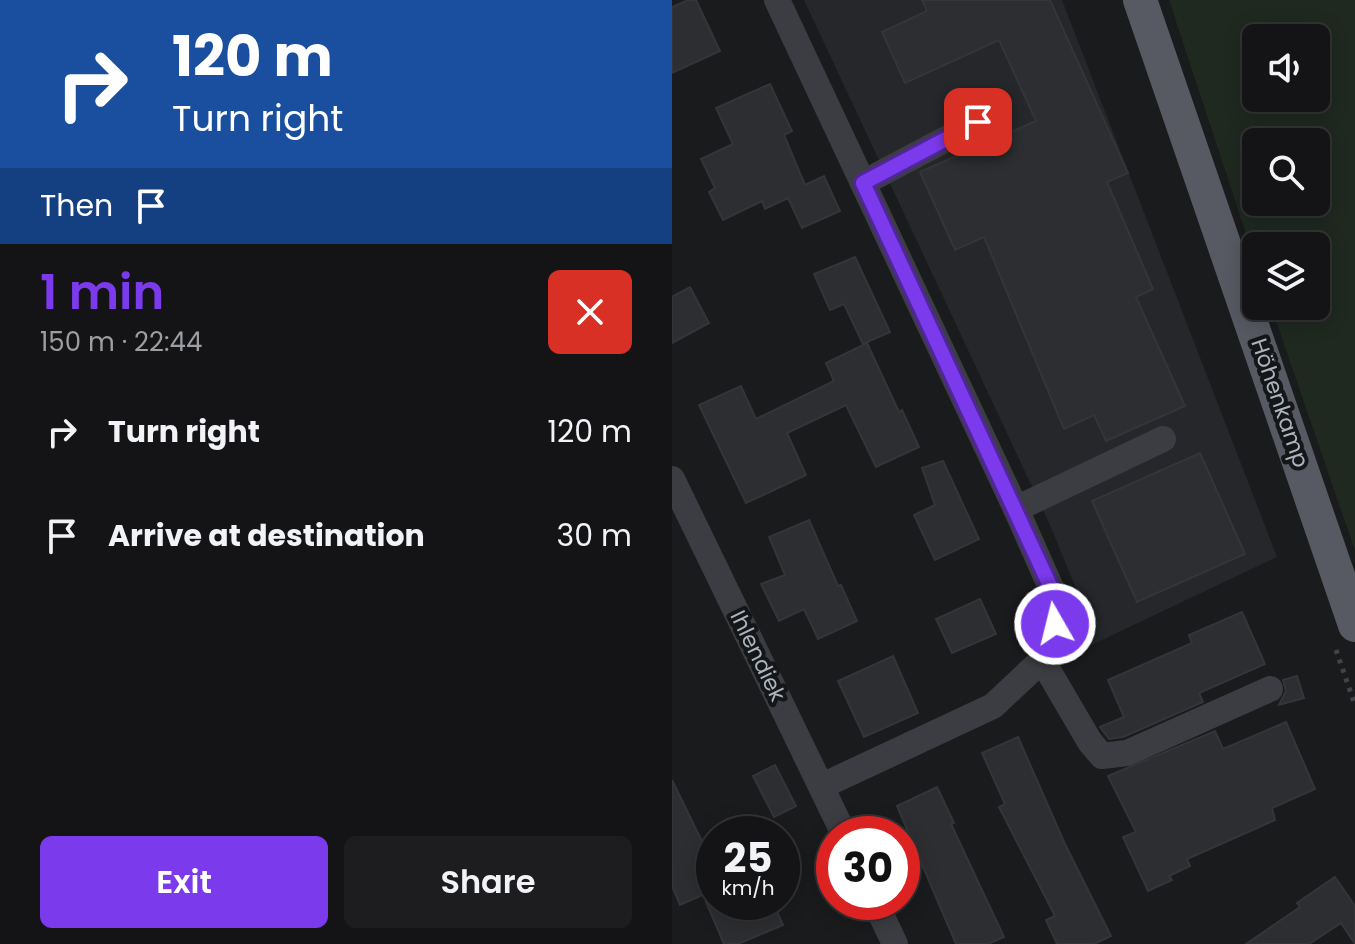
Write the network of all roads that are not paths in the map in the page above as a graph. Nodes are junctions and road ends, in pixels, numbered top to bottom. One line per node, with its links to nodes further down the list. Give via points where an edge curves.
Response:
1 (777, 0): 4 (street)
2 (1140, 0): 8 (main road, Höhenkamp)
3 (978, 122): 4 (street)
4 (863, 183): 7 (street)
5 (1163, 439): 7 (street)
6 (672, 479): 11 (street, Ihlendiek)
7 (1016, 509): 9 (street, via 1052,590 1055,624)
8 (1355, 625)
9 (1042, 660): 10 (street, via 1102,756 1127,753); 11 (street, via 993,706)
10 (1270, 689)
11 (822, 786): 12 (street, Ihlendiek)
12 (836, 816)
13 (884, 920): 14 (street)
14 (895, 944)

